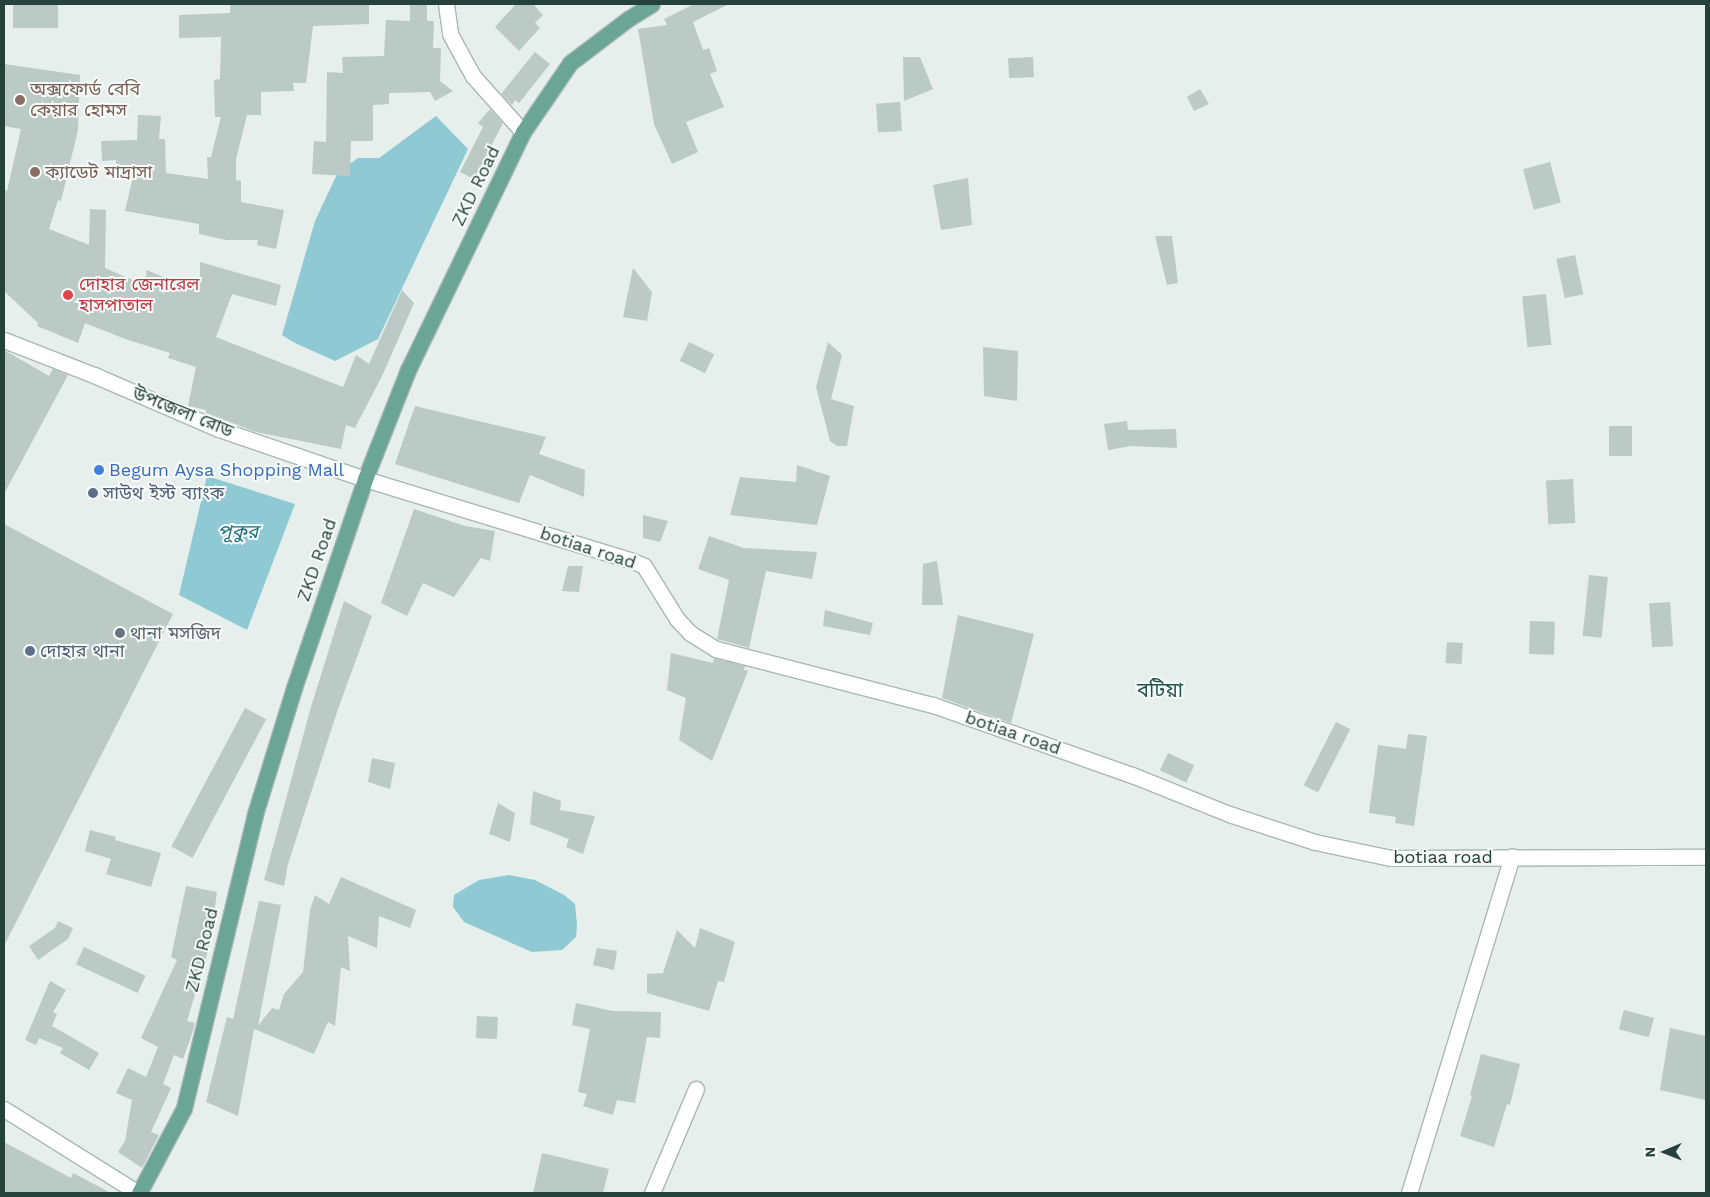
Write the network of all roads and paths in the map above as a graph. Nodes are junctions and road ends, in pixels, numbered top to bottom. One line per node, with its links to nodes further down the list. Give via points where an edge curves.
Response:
1 (446, 4): 3 (street, via 450,34 473,76)
2 (652, 4): 3 (main road, ZKD Road, via 628,18 570,63)
3 (524, 132): 5 (main road, ZKD Road, via 408,370)
4 (4, 340): 5 (street, উপজেলা রোড, via 219,429)
5 (365, 479): 6 (street, botiaa road, via 644,566 677,619 690,633 716,649 933,705 1132,775 1229,814 1315,842 1391,858); 10 (main road, ZKD Road, via 255,814 184,1108)
6 (1512, 856): 7 (street, botiaa road); 12 (street)
7 (1706, 857)
8 (696, 1089): 11 (street)
9 (4, 1109): 10 (street)
10 (139, 1193)
11 (652, 1193)
12 (1409, 1193)

